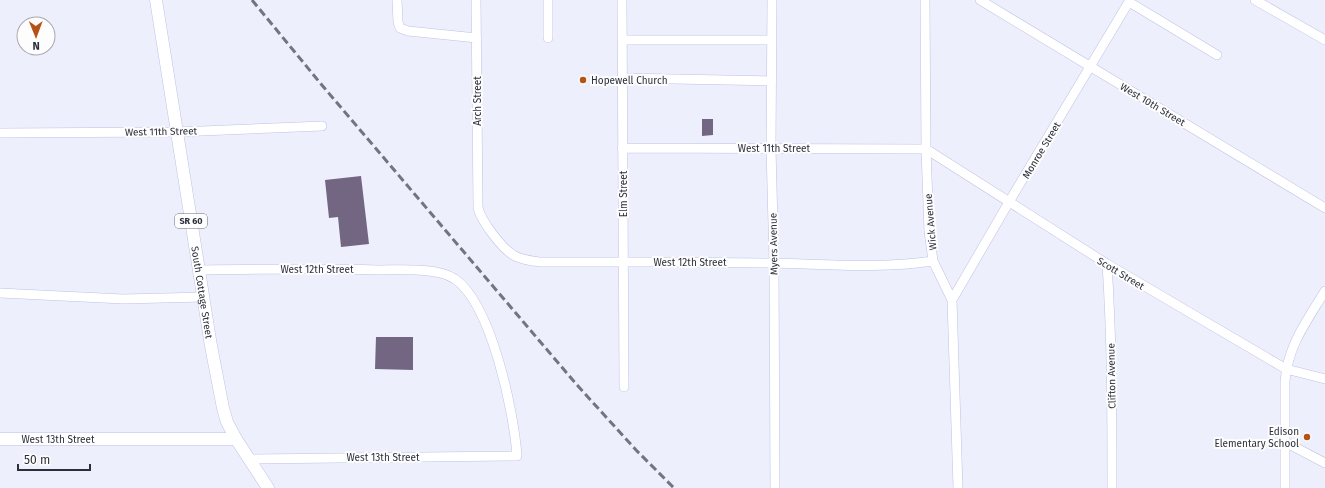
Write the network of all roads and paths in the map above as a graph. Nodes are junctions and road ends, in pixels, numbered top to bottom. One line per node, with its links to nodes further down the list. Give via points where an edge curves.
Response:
1 (156, 0): 22 (main road, South Cottage Street / SR 60)
2 (397, 0): 11 (street, via 400,28)
3 (476, 0): 11 (street, Arch Street)
4 (548, 0): 12 (street)
5 (622, 0): 13 (street, Elm Street)
6 (772, 0): 14 (street, Myers Avenue)
7 (925, 0): 25 (street, Wick Avenue)
8 (980, 0): 17 (street, West 10th Street)
9 (1255, 0): 15 (street)
10 (1129, 1): 16 (street); 17 (street, Monroe Street)
11 (477, 38): 26 (street, Arch Street)
12 (548, 38)
13 (622, 40): 14 (street); 18 (street, Elm Street)
14 (772, 40): 19 (street, Myers Avenue)
15 (1325, 40)
16 (1217, 55)
17 (1091, 66): 27 (street, Monroe Street); 28 (street, West 10th Street)
18 (622, 78): 19 (street); 23 (street, Elm Street)
19 (772, 81): 24 (street, Myers Avenue)
20 (322, 126): 22 (street, West 11th Street)
21 (0, 132): 22 (street, West 11th Street)
22 (177, 132): 33 (main road, South Cottage Street / SR 60)
23 (622, 148): 24 (street, West 11th Street); 30 (street, Elm Street)
24 (772, 148): 25 (street, West 11th Street); 31 (street, Myers Avenue)
25 (926, 149): 27 (street, Scott Street); 29 (street, Wick Avenue, via 929,230)
26 (477, 201): 30 (street, West 12th Street, via 486,224 517,257 540,262)
27 (1009, 202): 32 (street, Scott Street); 37 (street, Monroe Street)
28 (1325, 208)
29 (933, 261): 31 (street, West 12th Street, via 829,265); 37 (street, Wick Avenue)
30 (623, 262): 31 (street, West 12th Street); 40 (street, Elm Street)
31 (774, 263): 48 (street, Myers Avenue)
32 (1107, 264): 38 (street, Scott Street); 50 (street, Clifton Avenue, via 1112,374)
33 (199, 270): 36 (main road, South Cottage Street / SR 60); 44 (street, West 12th Street, via 436,272 456,280 475,303 486,324 505,384)
34 (1325, 291): 38 (street, via 1297,337)
35 (0, 293): 36 (street, via 123,298)
36 (204, 297): 42 (main road, South Cottage Street / SR 60, via 223,408)
37 (952, 300): 49 (street, Wick Avenue)
38 (1286, 369): 39 (street, Scott Street); 43 (street)
39 (1325, 379)
40 (624, 387)
41 (0, 439): 42 (main road, West 13th Street)
42 (236, 439): 45 (main road, SR 60)
43 (1285, 442): 46 (street); 51 (street)
44 (517, 456): 45 (street, West 13th Street)
45 (249, 459): 47 (main road, SR 60)
46 (1325, 463)
47 (268, 488)
48 (775, 488)
49 (958, 488)
50 (1112, 488)
51 (1285, 488)

